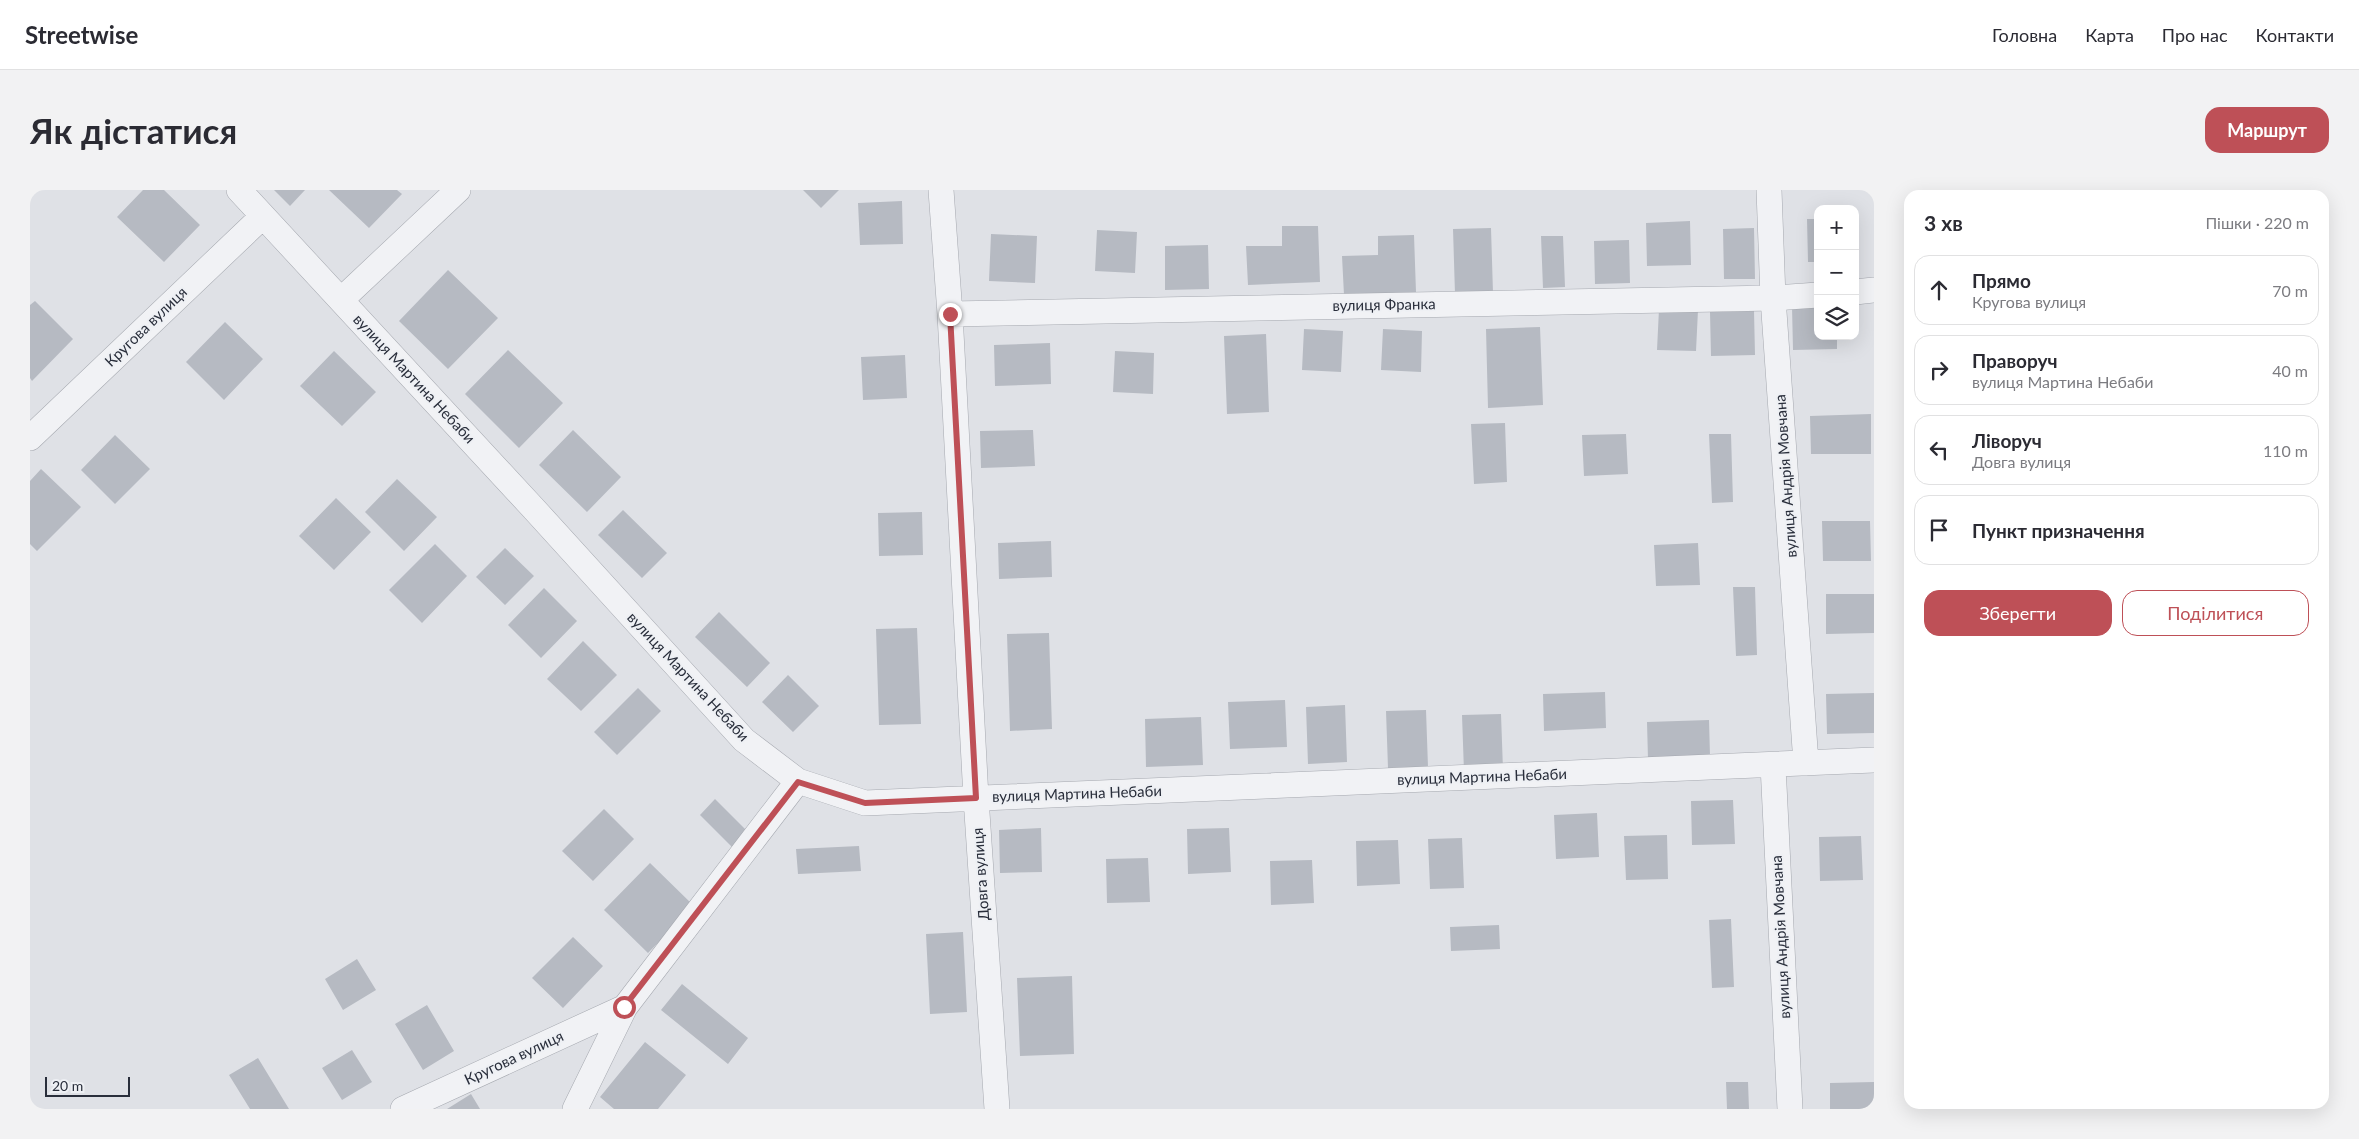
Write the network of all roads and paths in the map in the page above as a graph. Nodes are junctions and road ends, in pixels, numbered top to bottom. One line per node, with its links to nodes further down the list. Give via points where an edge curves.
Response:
1 (239, 190): 5 (street, вулиця Мартина Небаби)
2 (458, 190): 10 (street)
3 (941, 190): 11 (street, Довга вулиця)
4 (1769, 190): 9 (street, вулиця Андрія Мовчана)
5 (262, 216): 10 (street, вулиця Мартина Небаби); 12 (street, Кругова вулиця)
6 (1874, 290): 7 (street)
7 (1859, 292)
8 (1814, 294): 9 (street, вулиця Франка)
9 (1773, 298): 11 (street, вулиця Франка); 14 (street, вулиця Андрія Мовчана)
10 (341, 300): 16 (street, вулиця Мартина Небаби, via 744,740)
11 (950, 314): 17 (street, Довга вулиця)
12 (33, 429)
13 (1874, 760): 14 (street, вулиця Мартина Небаби)
14 (1806, 763): 15 (street, вулиця Мартина Небаби)
15 (1773, 765): 17 (street, вулиця Мартина Небаби); 22 (street, вулиця Андрія Мовчана)
16 (798, 782): 17 (street, вулиця Мартина Небаби, via 865,803); 18 (street, Кругова вулиця)
17 (976, 798): 21 (street, Довга вулиця)
18 (624, 1007): 19 (street, Кругова вулиця); 20 (street, Кругова вулиця)
19 (403, 1109)
20 (575, 1109)
21 (997, 1109)
22 (1790, 1109)

